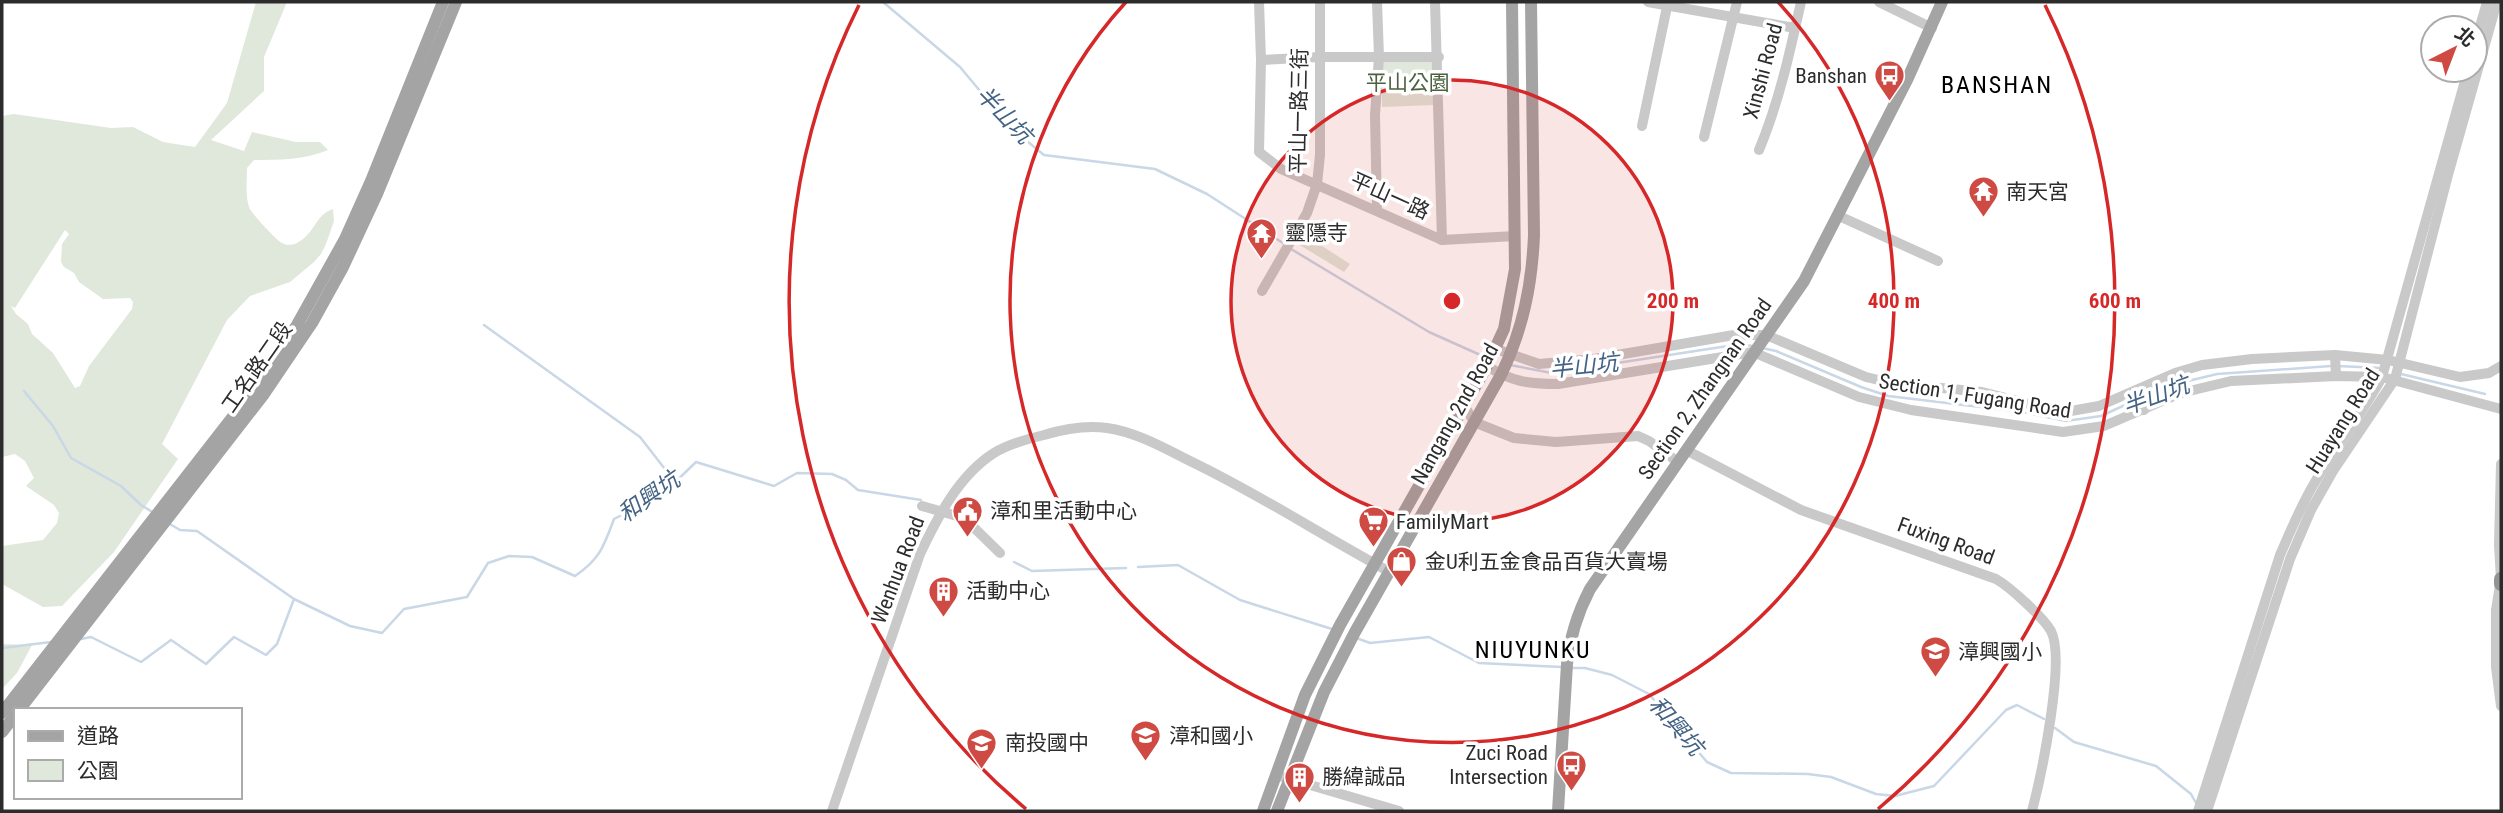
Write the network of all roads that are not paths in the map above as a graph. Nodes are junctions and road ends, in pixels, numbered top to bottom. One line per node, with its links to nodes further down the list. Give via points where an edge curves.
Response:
1 (443, 2): 32 (main road)
2 (456, 2): 32 (main road)
3 (1259, 2): 22 (street)
4 (1320, 2): 19 (street, 平山一路三街)
5 (1377, 2): 20 (street)
6 (1435, 2): 21 (street)
7 (1512, 2): 30 (main road, Nangang 2nd Road)
8 (1531, 2): 37 (main road, Nangang 2nd Road, via 1533,269)
9 (1648, 2): 15 (street)
10 (1737, 2): 16 (street)
11 (1801, 2): 17 (street, Xinshi Road)
12 (1879, 2): 18 (street)
13 (1942, 2): 18 (main road, Section 2, Zhangnan Road)
14 (2497, 2): 40 (street, Huayang Road)
15 (1668, 4): 16 (street); 24 (street)
16 (1733, 17): 17 (street); 25 (street)
17 (1796, 28): 26 (street, Xinshi Road)
18 (1932, 28): 29 (main road, Section 2, Zhangnan Road)
19 (1320, 57): 20 (street); 22 (street); 27 (street, 平山一路三街)
20 (1379, 57): 21 (street); 28 (street)
21 (1438, 57): 31 (street)
22 (1261, 60): 27 (street, 平山一路, via 1259,152 1281,169)
23 (2464, 84): 39 (street, Huayang Road)
24 (1642, 126)
25 (1704, 137)
26 (1759, 150)
27 (1317, 184): 28 (street, 平山一路); 34 (street, 平山一路三街, via 1307,213)
28 (1377, 211): 31 (street, 平山一路)
29 (1839, 216): 33 (street); 35 (main road, Section 2, Zhangnan Road, via 1804,281)
30 (1515, 236): 31 (street, 平山一路); 36 (main road, Nangang 2nd Road, via 1511,298)
31 (1442, 240)
32 (350, 241): 62 (main road, 工名路二段, via 312,323 264,394)
33 (1938, 261)
34 (1262, 291)
35 (1759, 344): 37 (street, Section 1, Fugang Road, via 1734,335 1539,364); 43 (street, via 1558,384 1531,384); 47 (street, Section 1, Fugang Road, via 1891,383 1982,392 2053,410 2099,406); 50 (street, Section 1, Fugang Road, via 1859,397 1912,410 2063,432 2104,426); 52 (main road, Section 2, Zhangnan Road)
36 (1496, 349): 37 (street, Section 1, Fugang Road); 41 (main road, Nangang 2nd Road)
37 (1511, 355): 43 (main road, Nangang 2nd Road)
38 (2335, 355): 39 (street, Section 1, Fugang Road); 44 (street); 47 (street, Section 1, Fugang Road, via 2202,365)
39 (2388, 360): 40 (street, Section 1, Fugang Road); 45 (street, Huayang Road)
40 (2400, 363): 42 (street, Section 1, Fugang Road, via 2460,377 2489,373); 46 (street, Huayang Road)
41 (1487, 366): 43 (street); 48 (main road, Nangang 2nd Road)
42 (2501, 366)
43 (1501, 375): 51 (main road, Nangang 2nd Road)
44 (2336, 376): 45 (street, Section 1, Fugang Road); 50 (street, Section 1, Fugang Road, via 2231,381 2181,393)
45 (2382, 377): 46 (street, Section 1, Fugang Road); 75 (street, Huayang Road, via 2314,482 2280,555)
46 (2395, 379): 49 (street, Section 1, Fugang Road); 76 (street, Huayang Road, via 2311,510 2290,559)
47 (2137, 390): 50 (street)
48 (1464, 405): 51 (street); 58 (main road, Nangang 2nd Road)
49 (2501, 409)
50 (2144, 410)
51 (1474, 422): 53 (street, via 1514,438 1540,441 1638,436); 59 (main road, Nangang 2nd Road)
52 (1686, 450): 53 (main road, Section 2, Zhangnan Road); 74 (street, Fuxing Road, via 1801,510 1996,579 2040,618 2054,638 2056,658 2044,761)
53 (1678, 462): 73 (main road, Section 2, Zhangnan Road, via 1578,611 1567,667)
54 (2501, 464): 60 (street)
55 (922, 506): 56 (street)
56 (942, 512): 57 (street, via 964,518); 58 (street, Wenhua Road, via 963,480 1004,447 1065,429 1107,428 1133,434 1220,475); 69 (street, Wenhua Road, via 920,554 852,746)
57 (1000, 553)
58 (1376, 564): 59 (street, Wenhua Road); 68 (main road, Nangang 2nd Road, via 1305,695)
59 (1390, 572): 68 (main road, Nangang 2nd Road)
60 (2501, 579): 61 (highway); 63 (street, via 2496,621)
61 (2501, 584)
62 (50, 659): 64 (main road); 65 (main road)
63 (2501, 706)
64 (19, 708)
65 (2, 713)
66 (14, 716): 67 (main road)
67 (2, 732)
68 (1283, 776): 70 (main road, Nangang 2nd Road); 71 (main road, Nangang 2nd Road); 72 (street)
69 (834, 811)
70 (1263, 811)
71 (1277, 811)
72 (1399, 811)
73 (1558, 811)
74 (2032, 811)
75 (2198, 811)
76 (2207, 811)

